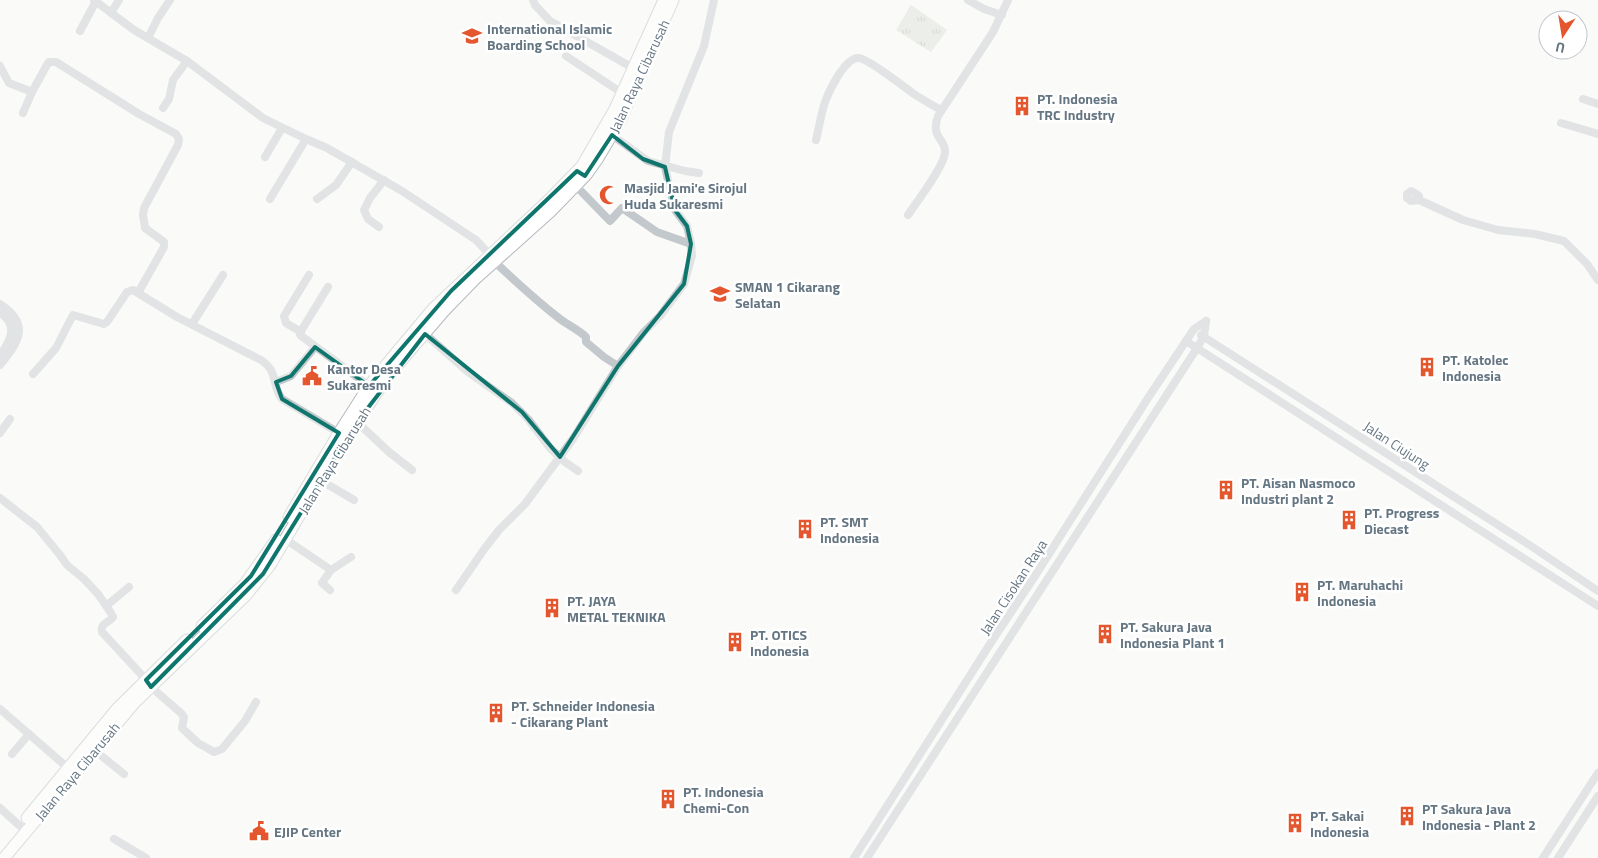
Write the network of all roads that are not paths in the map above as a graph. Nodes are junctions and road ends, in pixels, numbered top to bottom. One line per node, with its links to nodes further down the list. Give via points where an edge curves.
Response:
1 (119, 0): 10 (street)
2 (170, 0): 13 (street)
3 (533, 0): 17 (street, via 550,21)
4 (664, 0): 17 (street, Jalan Raya Cibarusah)
5 (673, 0): 28 (street, Jalan Raya Cibarusah, via 620,121)
6 (714, 0): 33 (street, via 704,46 669,132)
7 (968, 0): 11 (street)
8 (1008, 0): 11 (street)
9 (95, 1): 10 (street); 12 (street)
10 (111, 13): 13 (street)
11 (1002, 15): 23 (street)
12 (80, 31)
13 (148, 38): 15 (street)
14 (566, 56): 19 (street)
15 (187, 61): 22 (street, via 173,80 169,99); 26 (street, via 255,113)
16 (0, 66): 18 (street, via 9,83)
17 (634, 68): 19 (street, Jalan Raya Cibarusah)
18 (32, 92): 24 (street); 49 (street, via 48,63 56,62 179,138 143,213 145,228 164,242 164,247)
19 (622, 93): 28 (street, Jalan Raya Cibarusah)
20 (1583, 99): 21 (street)
21 (1598, 104)
22 (163, 108)
23 (941, 110): 30 (street, via 870,62 854,59 844,66 825,102); 41 (street, via 935,130 945,154)
24 (23, 114)
25 (1561, 123): 27 (street)
26 (282, 128): 29 (street); 31 (street)
27 (1598, 134)
28 (606, 139): 33 (street, via 643,159); 34 (street, Jalan Raya Cibarusah)
29 (306, 140): 32 (street); 38 (street)
30 (816, 140)
31 (265, 157)
32 (352, 162): 36 (street); 39 (street, via 336,185)
33 (665, 166): 35 (street); 43 (street, via 675,210 687,226)
34 (581, 173): 37 (street, Jalan Raya Cibarusah); 44 (street, Jalan Raya Cibarusah, via 550,199)
35 (699, 174)
36 (384, 180): 42 (street, via 364,210 368,219); 44 (street, via 476,240)
37 (576, 186): 43 (street, via 610,221 622,208 657,232); 44 (street, Jalan Raya Cibarusah, via 550,212)
38 (270, 199)
39 (317, 199)
40 (1419, 200): 47 (street, via 1463,220 1498,230 1564,241)
41 (908, 215)
42 (379, 227)
43 (691, 244): 62 (street, via 692,256 684,284)
44 (492, 258): 55 (street, Jalan Raya Cibarusah); 62 (street, via 520,286 582,333 586,342); 65 (street, Jalan Raya Cibarusah, via 433,310)
45 (223, 275): 52 (street)
46 (309, 275): 54 (street, via 284,316 286,323)
47 (1598, 280)
48 (328, 287): 54 (street)
49 (138, 293): 52 (street); 63 (street, via 133,290 127,292 102,325 73,315 56,348)
50 (0, 304): 61 (street, via 16,318 19,332 13,349)
51 (0, 313): 60 (street, via 5,316 12,332)
52 (192, 324): 64 (street, via 261,360 271,369)
53 (1194, 329): 56 (street, Jalan Ciujung); 56 (street, via 1206,321); 57 (street, Jalan Cisokan Raya)
54 (301, 332): 58 (street, via 300,335)
55 (424, 333): 67 (street, Jalan Raya Cibarusah); 70 (street, via 468,372 522,412)
56 (1204, 336): 59 (street, Jalan Cisokan Raya); 82 (street, Jalan Ciujung)
57 (1186, 340): 59 (street); 101 (street, Jalan Cisokan Raya)
58 (315, 347): 64 (street, via 291,376); 65 (street)
59 (1197, 348): 84 (street); 102 (street, Jalan Cisokan Raya)
60 (0, 355)
61 (0, 365)
62 (618, 366): 70 (street)
63 (33, 374)
64 (276, 382): 69 (street, via 282,399)
65 (369, 386): 67 (street, Jalan Raya Cibarusah)
66 (10, 419): 68 (street)
67 (354, 421): 69 (street, Jalan Raya Cibarusah); 71 (street); 73 (street, Jalan Raya Cibarusah)
68 (0, 433)
69 (339, 433): 85 (street, Jalan Raya Cibarusah, via 279,536 251,576)
70 (560, 457): 72 (street); 81 (street, via 526,504 499,530)
71 (412, 470)
72 (578, 471)
73 (320, 480): 74 (street); 76 (street, Jalan Raya Cibarusah)
74 (354, 500)
75 (1, 501): 83 (street, via 37,527)
76 (285, 538): 78 (street); 85 (street, Jalan Raya Cibarusah, via 270,565 246,595)
77 (351, 557): 78 (street)
78 (331, 570): 80 (street, via 322,583)
79 (129, 587): 83 (street)
80 (330, 590)
81 (456, 590)
82 (1598, 591)
83 (106, 606): 85 (street, via 112,617 103,624 102,632)
84 (1598, 606)
85 (148, 683): 86 (street, via 184,717 182,728 187,734 214,752 222,749); 89 (street, Jalan Raya Cibarusah); 91 (street, Jalan Raya Cibarusah, via 117,709)
86 (256, 702)
87 (2, 714): 88 (street)
88 (29, 734): 90 (street); 91 (street)
89 (94, 750): 93 (street); 99 (street, Jalan Raya Cibarusah)
90 (12, 754)
91 (68, 768): 96 (street, Jalan Raya Cibarusah)
92 (1598, 773): 103 (street)
93 (124, 774)
94 (1598, 796): 104 (street)
95 (0, 808): 96 (street)
96 (20, 826): 98 (street, Jalan Raya Cibarusah)
97 (114, 839): 100 (street)
98 (0, 852)
99 (4, 858)
100 (146, 858)
101 (854, 858)
102 (867, 858)
103 (1543, 858)
104 (1558, 858)

